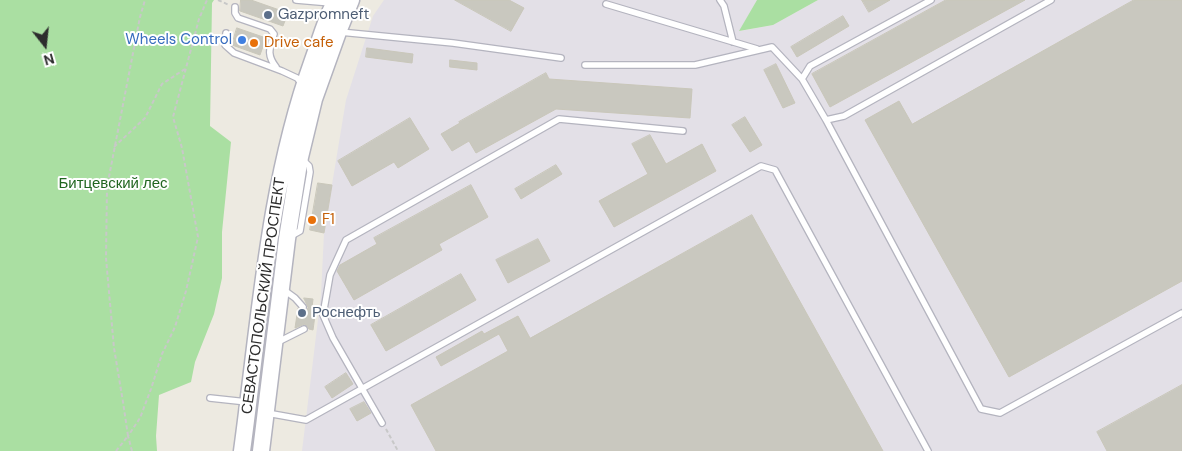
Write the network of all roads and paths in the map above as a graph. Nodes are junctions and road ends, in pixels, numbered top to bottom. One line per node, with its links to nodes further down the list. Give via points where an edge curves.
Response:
1 (145, 0): 26 (path)
2 (207, 0): 20 (path)
3 (218, 0): 12 (path)
4 (238, 0): 12 (lane)
5 (296, 0): 10 (lane)
6 (351, 0): 14 (main road, СЕВАСТОПОЛЬСКИЙ ПРОСПЕКТ)
7 (720, 0): 16 (lane)
8 (931, 0): 22 (lane, via 810,66)
9 (1051, 0): 24 (lane, via 844,116)
10 (335, 2): 23 (main road, СЕВАСТОПОЛЬСКИЙ ПРОСПЕКТ)
11 (606, 4): 16 (lane)
12 (235, 7): 13 (lane); 21 (lane, via 238,18 270,29 274,34 269,52 270,60)
13 (232, 15)
14 (338, 32): 18 (lane); 27 (main road, СЕВАСТОПОЛЬСКИЙ ПРОСПЕКТ, via 314,99 300,157)
15 (226, 33): 21 (lane, via 225,45 234,53)
16 (733, 42): 17 (lane)
17 (760, 50): 19 (lane, via 695,65); 22 (lane, via 772,47)
18 (561, 58)
19 (584, 65)
20 (186, 69): 26 (path, via 162,84 145,118); 37 (path, via 172,117 182,148 198,237 175,327 140,418)
21 (278, 69): 23 (lane, via 297,78)
22 (802, 79): 24 (lane)
23 (304, 86): 34 (main road, СЕВАСТОПОЛЬСКИЙ ПРОСПЕКТ, via 283,166 270,237)
24 (826, 120): 29 (lane, via 981,409 1000,412)
25 (683, 131): 32 (lane, via 559,119 346,240 330,275 323,315)
26 (114, 147): 37 (path, via 107,187 106,258 114,348)
27 (281, 286): 28 (lane); 31 (main road, СЕВАСТОПОЛЬСКИЙ ПРОСПЕКТ)
28 (303, 307)
29 (1182, 313)
30 (304, 329): 31 (lane)
31 (274, 345): 35 (main road, СЕВАСТОПОЛЬСКИЙ ПРОСПЕКТ)
32 (362, 389): 35 (lane, via 306,420); 36 (lane); 43 (lane, via 761,166 775,170)
33 (210, 398): 34 (lane)
34 (249, 402): 40 (main road, СЕВАСТОПОЛЬСКИЙ ПРОСПЕКТ)
35 (265, 413): 41 (main road, СЕВАСТОПОЛЬСКИЙ ПРОСПЕКТ)
36 (382, 423): 42 (path)
37 (128, 436): 38 (path); 39 (path)
38 (116, 451)
39 (132, 451)
40 (242, 451)
41 (260, 451)
42 (398, 451)
43 (928, 451)

